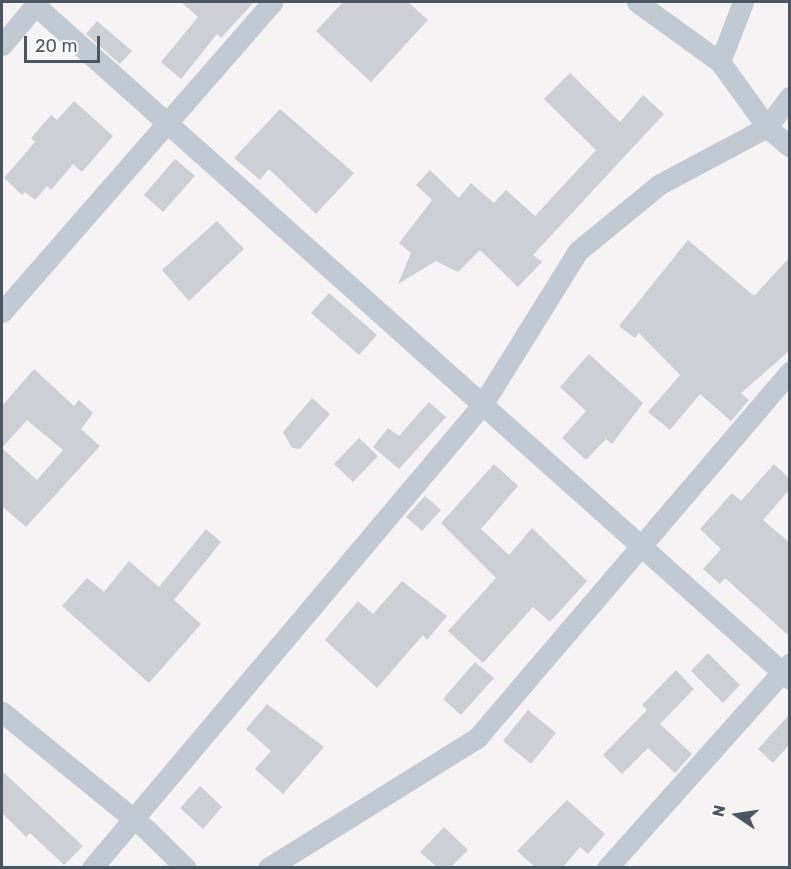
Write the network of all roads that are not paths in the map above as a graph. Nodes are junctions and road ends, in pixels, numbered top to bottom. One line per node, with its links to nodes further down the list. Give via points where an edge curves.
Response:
1 (272, 2): 8 (street)
2 (637, 2): 6 (street)
3 (743, 2): 6 (street)
4 (36, 3): 5 (street); 8 (street)
5 (2, 45)
6 (720, 62): 9 (street)
7 (789, 97): 9 (street)
8 (164, 124): 11 (street); 13 (street)
9 (767, 128): 10 (street); 13 (street, via 660,184 578,251)
10 (789, 147)
11 (2, 312)
12 (789, 371): 14 (street)
13 (482, 405): 14 (street); 17 (street)
14 (638, 545): 15 (street); 20 (street, via 477,738)
15 (787, 671): 21 (street)
16 (2, 712): 17 (street)
17 (135, 820): 18 (street); 19 (street)
18 (92, 867)
19 (186, 867)
20 (268, 867)
21 (607, 867)

